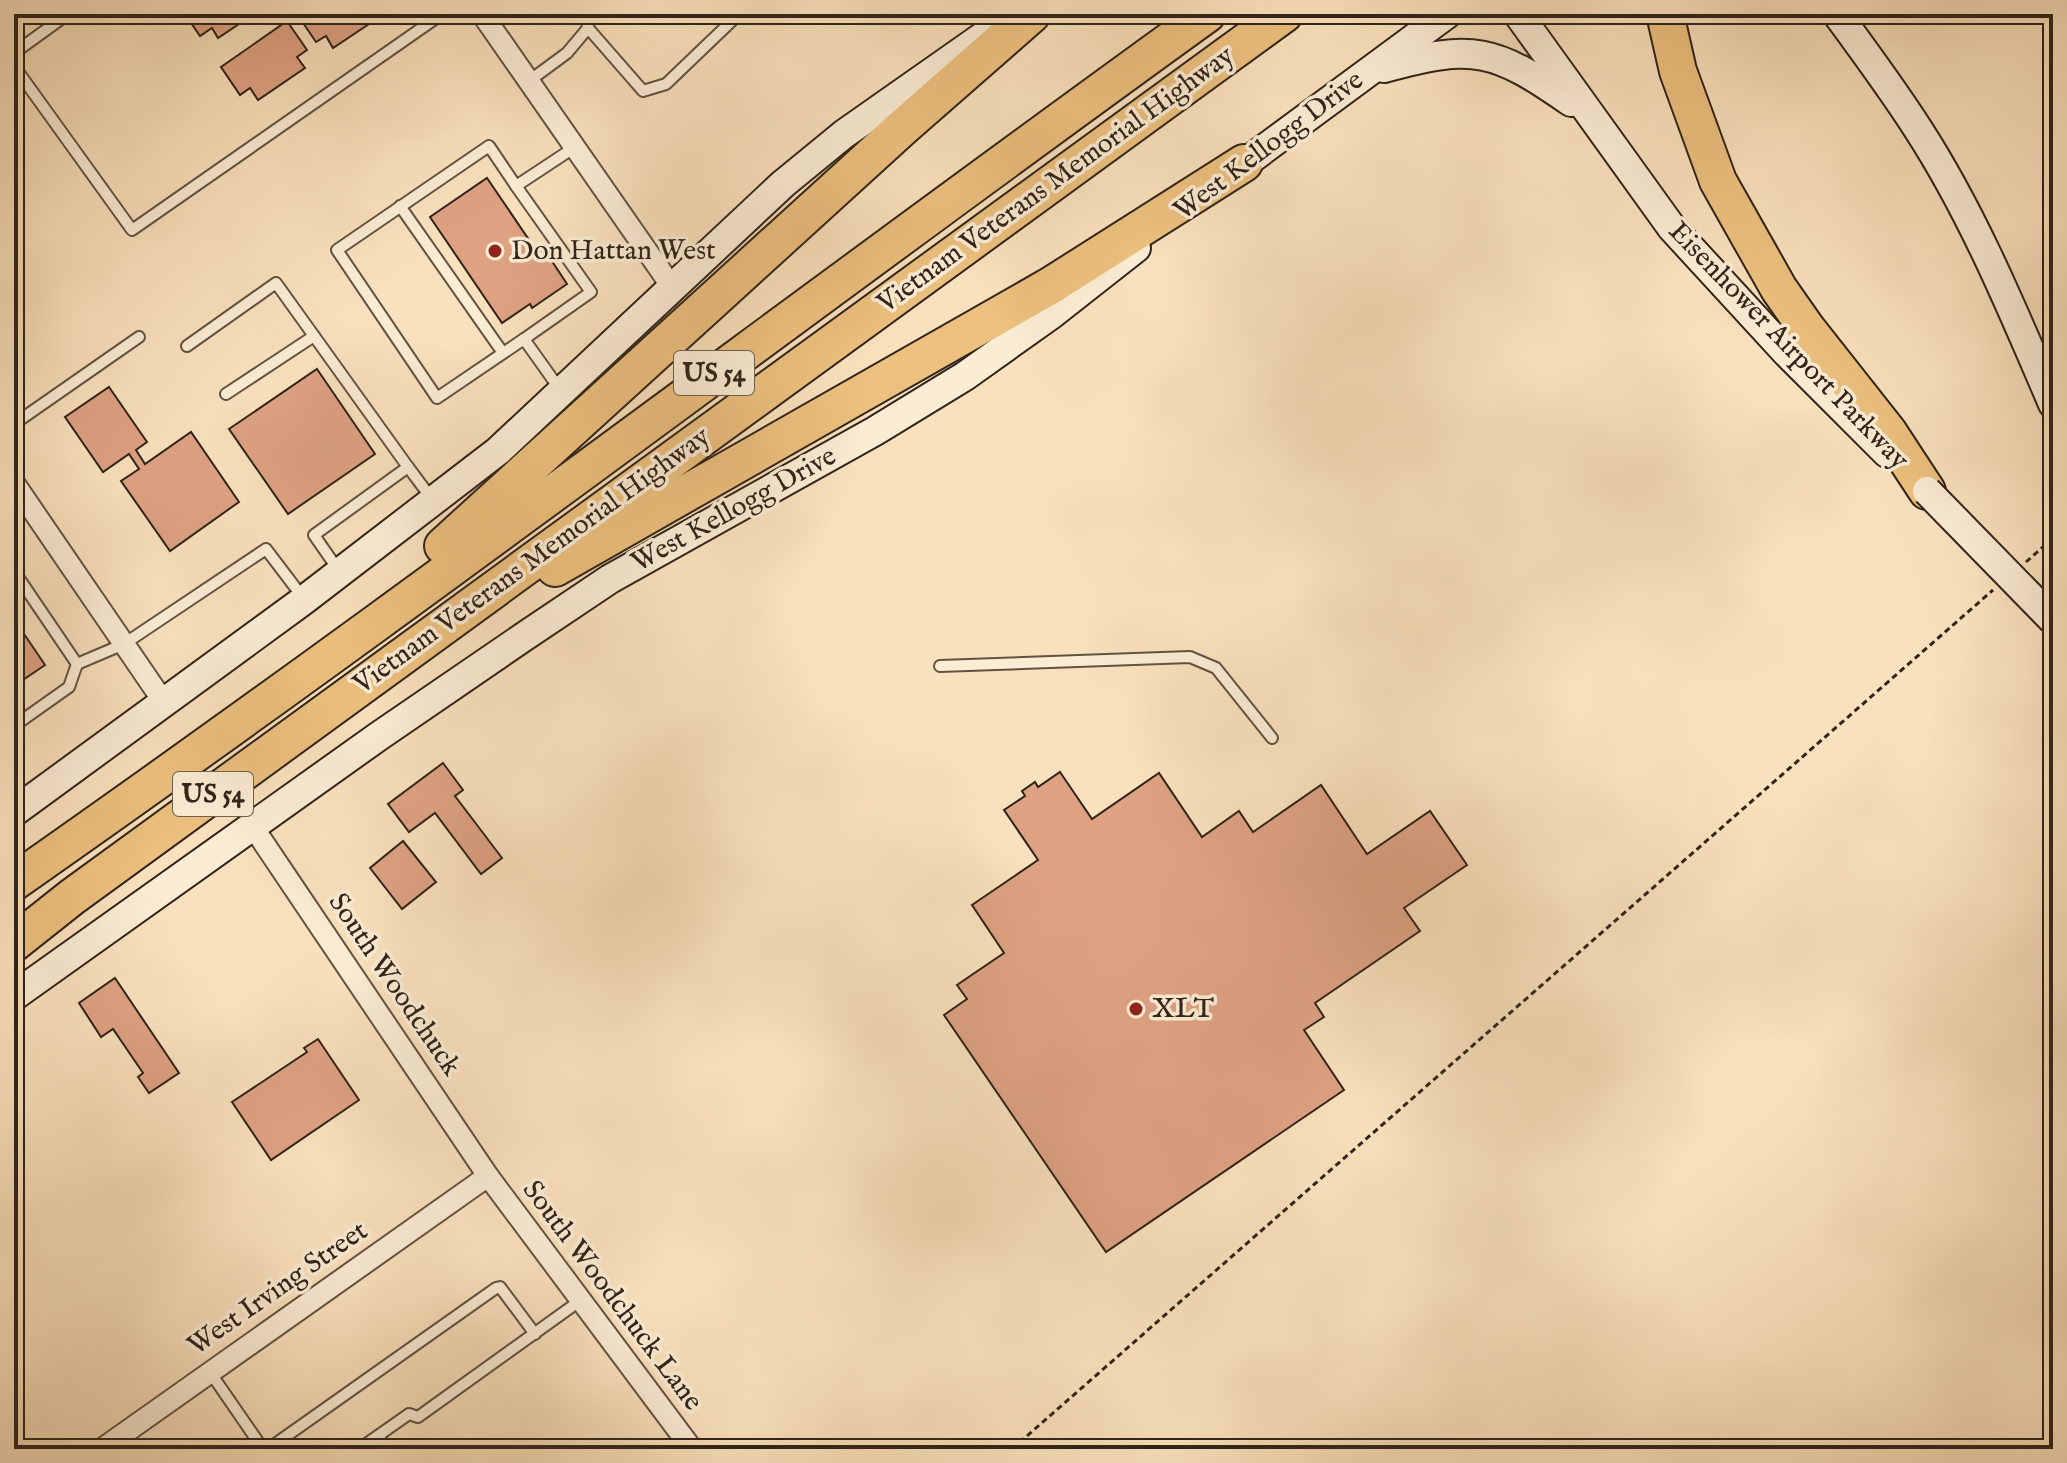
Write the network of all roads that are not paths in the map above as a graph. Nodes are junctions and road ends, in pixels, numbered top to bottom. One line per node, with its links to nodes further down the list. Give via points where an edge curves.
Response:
1 (68, 14): 15 (lane)
2 (442, 14): 16 (lane, via 132,230)
3 (482, 14): 18 (street)
4 (586, 14): 14 (lane)
5 (739, 14): 14 (lane, via 666,84 643,91)
6 (1015, 14): 24 (main road, via 844,134)
7 (1032, 14): 48 (highway, via 486,510)
8 (1207, 14): 48 (highway, Vietnam Veterans Memorial Highway / US 54)
9 (1284, 14): 43 (highway, Vietnam Veterans Memorial Highway / US 54)
10 (1447, 14): 17 (main road, West Kellogg Drive)
11 (1518, 14): 19 (main road, Eisenhower Airport Parkway)
12 (1665, 14): 36 (highway, via 1678,71 1725,193 1779,289)
13 (1840, 14): 32 (main road, via 1949,183)
14 (588, 28): 18 (lane, via 567,53)
15 (14, 53)
16 (14, 66)
17 (1367, 73): 19 (main road, via 1431,55 1491,56 1574,105); 21 (main road, West Kellogg Drive)
18 (529, 81): 20 (street)
19 (1605, 137): 36 (main road, Eisenhower Airport Parkway, via 1719,282)
20 (575, 147): 22 (lane); 24 (street)
21 (1244, 163): 43 (highway, via 1050,286); 51 (main road, West Kellogg Drive, via 965,376 610,579)
22 (516, 186): 23 (lane, via 489,146); 27 (lane, via 591,292)
23 (400, 206): 29 (lane); 29 (lane, via 337,250 437,398)
24 (672, 287): 30 (main road)
25 (314, 336): 28 (lane, via 276,283); 31 (lane); 34 (lane)
26 (139, 337): 33 (lane)
27 (524, 339): 29 (lane); 30 (lane)
28 (187, 346)
29 (503, 353)
30 (562, 392): 37 (main road)
31 (226, 394)
32 (2053, 404)
33 (14, 424)
34 (408, 467): 37 (lane); 39 (lane, via 314,535)
35 (15, 489): 42 (street)
36 (1927, 491): 41 (main road, Eisenhower Airport Parkway, bridge)
37 (433, 501): 39 (main road)
38 (14, 571): 44 (lane)
39 (341, 573): 40 (main road)
40 (304, 600): 42 (lane, via 266,549); 46 (main road)
41 (2053, 620)
42 (124, 644): 44 (lane); 46 (street)
43 (414, 647): 53 (highway, Vietnam Veterans Memorial Highway / US 54)
44 (77, 664): 47 (lane, via 69,687)
45 (940, 666): 49 (lane, via 1190,657 1216,668)
46 (163, 701): 50 (main road)
47 (14, 726)
48 (224, 735): 52 (highway, Vietnam Veterans Memorial Highway / US 54)
49 (1272, 738)
50 (14, 812)
51 (253, 827): 54 (main road, West Kellogg Drive); 55 (street, South Woodchuck)
52 (14, 882)
53 (14, 943)
54 (14, 996)
55 (488, 1176): 56 (street, South Woodchuck Lane); 58 (street, West Irving Street)
56 (581, 1300): 57 (lane); 64 (street, South Woodchuck Lane)
57 (535, 1334): 59 (lane, via 418,1417 409,1414); 61 (lane, via 496,1288)
58 (210, 1372): 60 (street, West Irving Street); 61 (lane)
59 (378, 1436): 62 (lane); 63 (lane)
60 (102, 1449)
61 (265, 1449)
62 (359, 1449)
63 (387, 1449)
64 (692, 1449)

